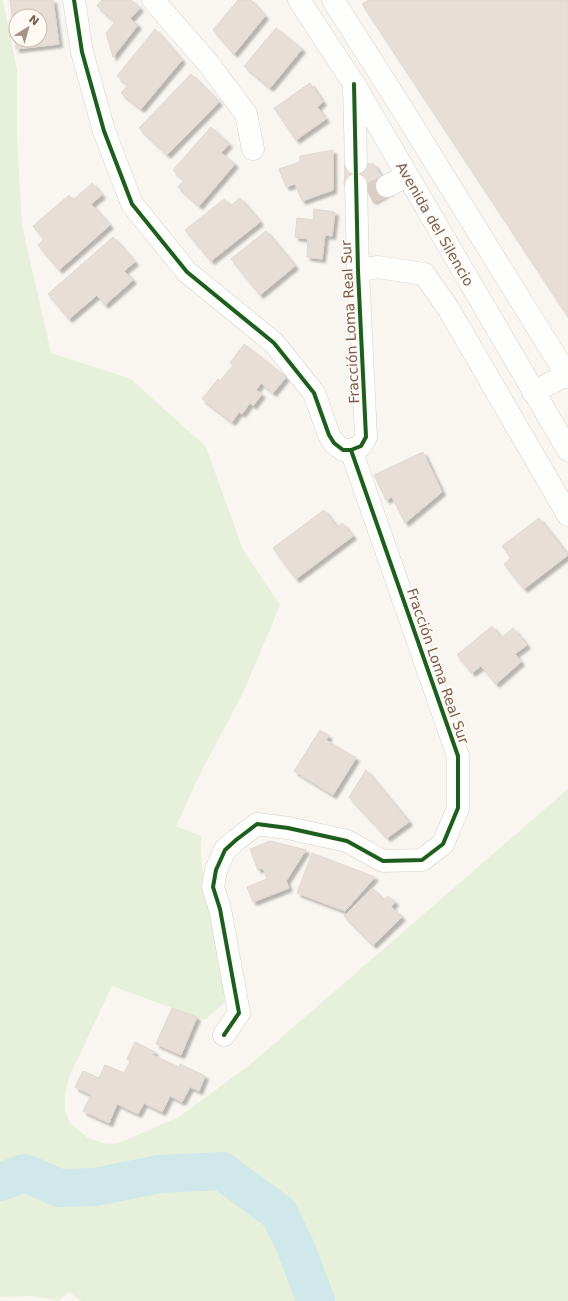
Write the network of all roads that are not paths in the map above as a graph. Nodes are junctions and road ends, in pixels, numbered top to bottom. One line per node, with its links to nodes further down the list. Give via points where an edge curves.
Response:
1 (74, 0): 12 (street, via 82,52 104,131 132,204 187,272 274,343 314,393 334,443 343,450)
2 (153, 0): 6 (street, via 208,63 246,114)
3 (299, 0): 5 (street, Avenida del Silencio)
4 (333, 0): 10 (street)
5 (354, 84): 7 (street); 8 (street, Avenida del Silencio)
6 (253, 149)
7 (356, 163)
8 (407, 176): 9 (street, Fracción Loma Real Sur, via 367,191); 11 (street, Avenida del Silencio)
9 (358, 271): 12 (street, Fracción Loma Real Sur, via 366,437 361,446); 14 (street, via 377,267 424,274 448,308)
10 (567, 376): 11 (street)
11 (534, 392): 13 (street, Avenida del Silencio)
12 (351, 450): 15 (street, Fracción Loma Real Sur, via 458,756 458,808 443,844 422,860 383,861 347,841 257,824 225,850 216,870 213,887 220,909 239,1013)
13 (568, 450)
14 (568, 515)
15 (224, 1035)

